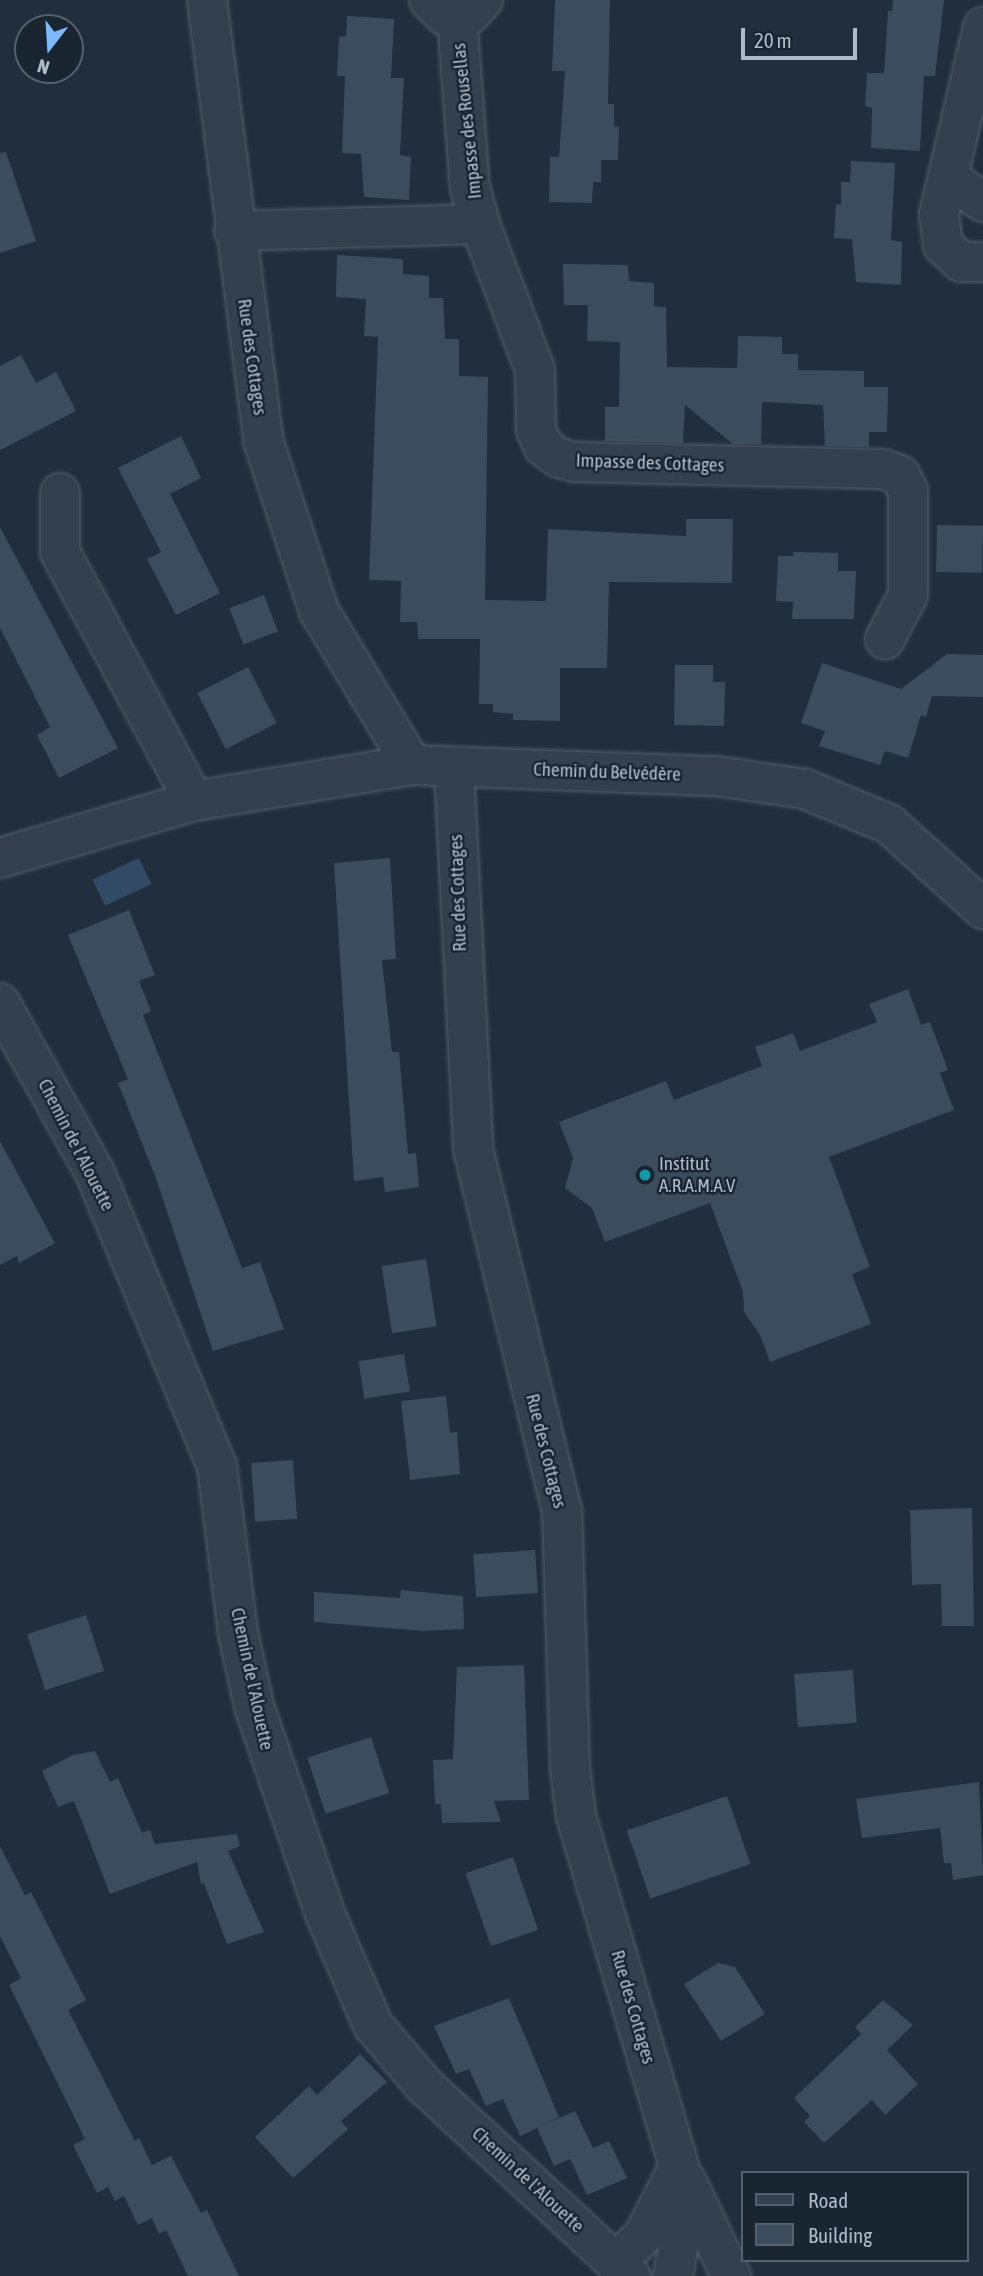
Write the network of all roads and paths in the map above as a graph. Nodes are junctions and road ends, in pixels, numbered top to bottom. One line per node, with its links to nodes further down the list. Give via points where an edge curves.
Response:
1 (207, 0): 7 (street, Rue des Cottages)
2 (456, 6): 6 (street, Impasse des Rousellas, via 470,188)
3 (983, 27): 4 (street)
4 (950, 179): 5 (street); 8 (street, via 939,214 943,245 961,261)
5 (983, 202)
6 (480, 224): 7 (street); 10 (street, Impasse des Cottages, via 535,370 537,430 550,453 574,462 883,469 900,475 908,491 908,595)
7 (234, 231): 11 (street, Rue des Cottages, via 263,440 315,598)
8 (983, 262)
9 (60, 493): 13 (street, via 60,552)
10 (885, 639)
11 (412, 765): 12 (street, Chemin du Belvédère); 13 (street, Chemin du Belvédère)
12 (454, 768): 15 (street, Chemin du Belvédère, via 716,776 805,789 889,824); 17 (street, Rue des Cottages, via 473,1149 562,1510 570,1768 576,1816)
13 (194, 801): 14 (street, Chemin du Belvédère)
14 (0, 858)
15 (983, 909)
16 (0, 1003): 18 (street, Chemin de l'Alouette, via 95,1173 217,1466 238,1633 254,1706 326,1916 373,2025 425,2086)
17 (679, 2167): 18 (street); 19 (street, via 684,2217); 20 (street)
18 (623, 2270)
19 (673, 2276)
20 (731, 2276)

